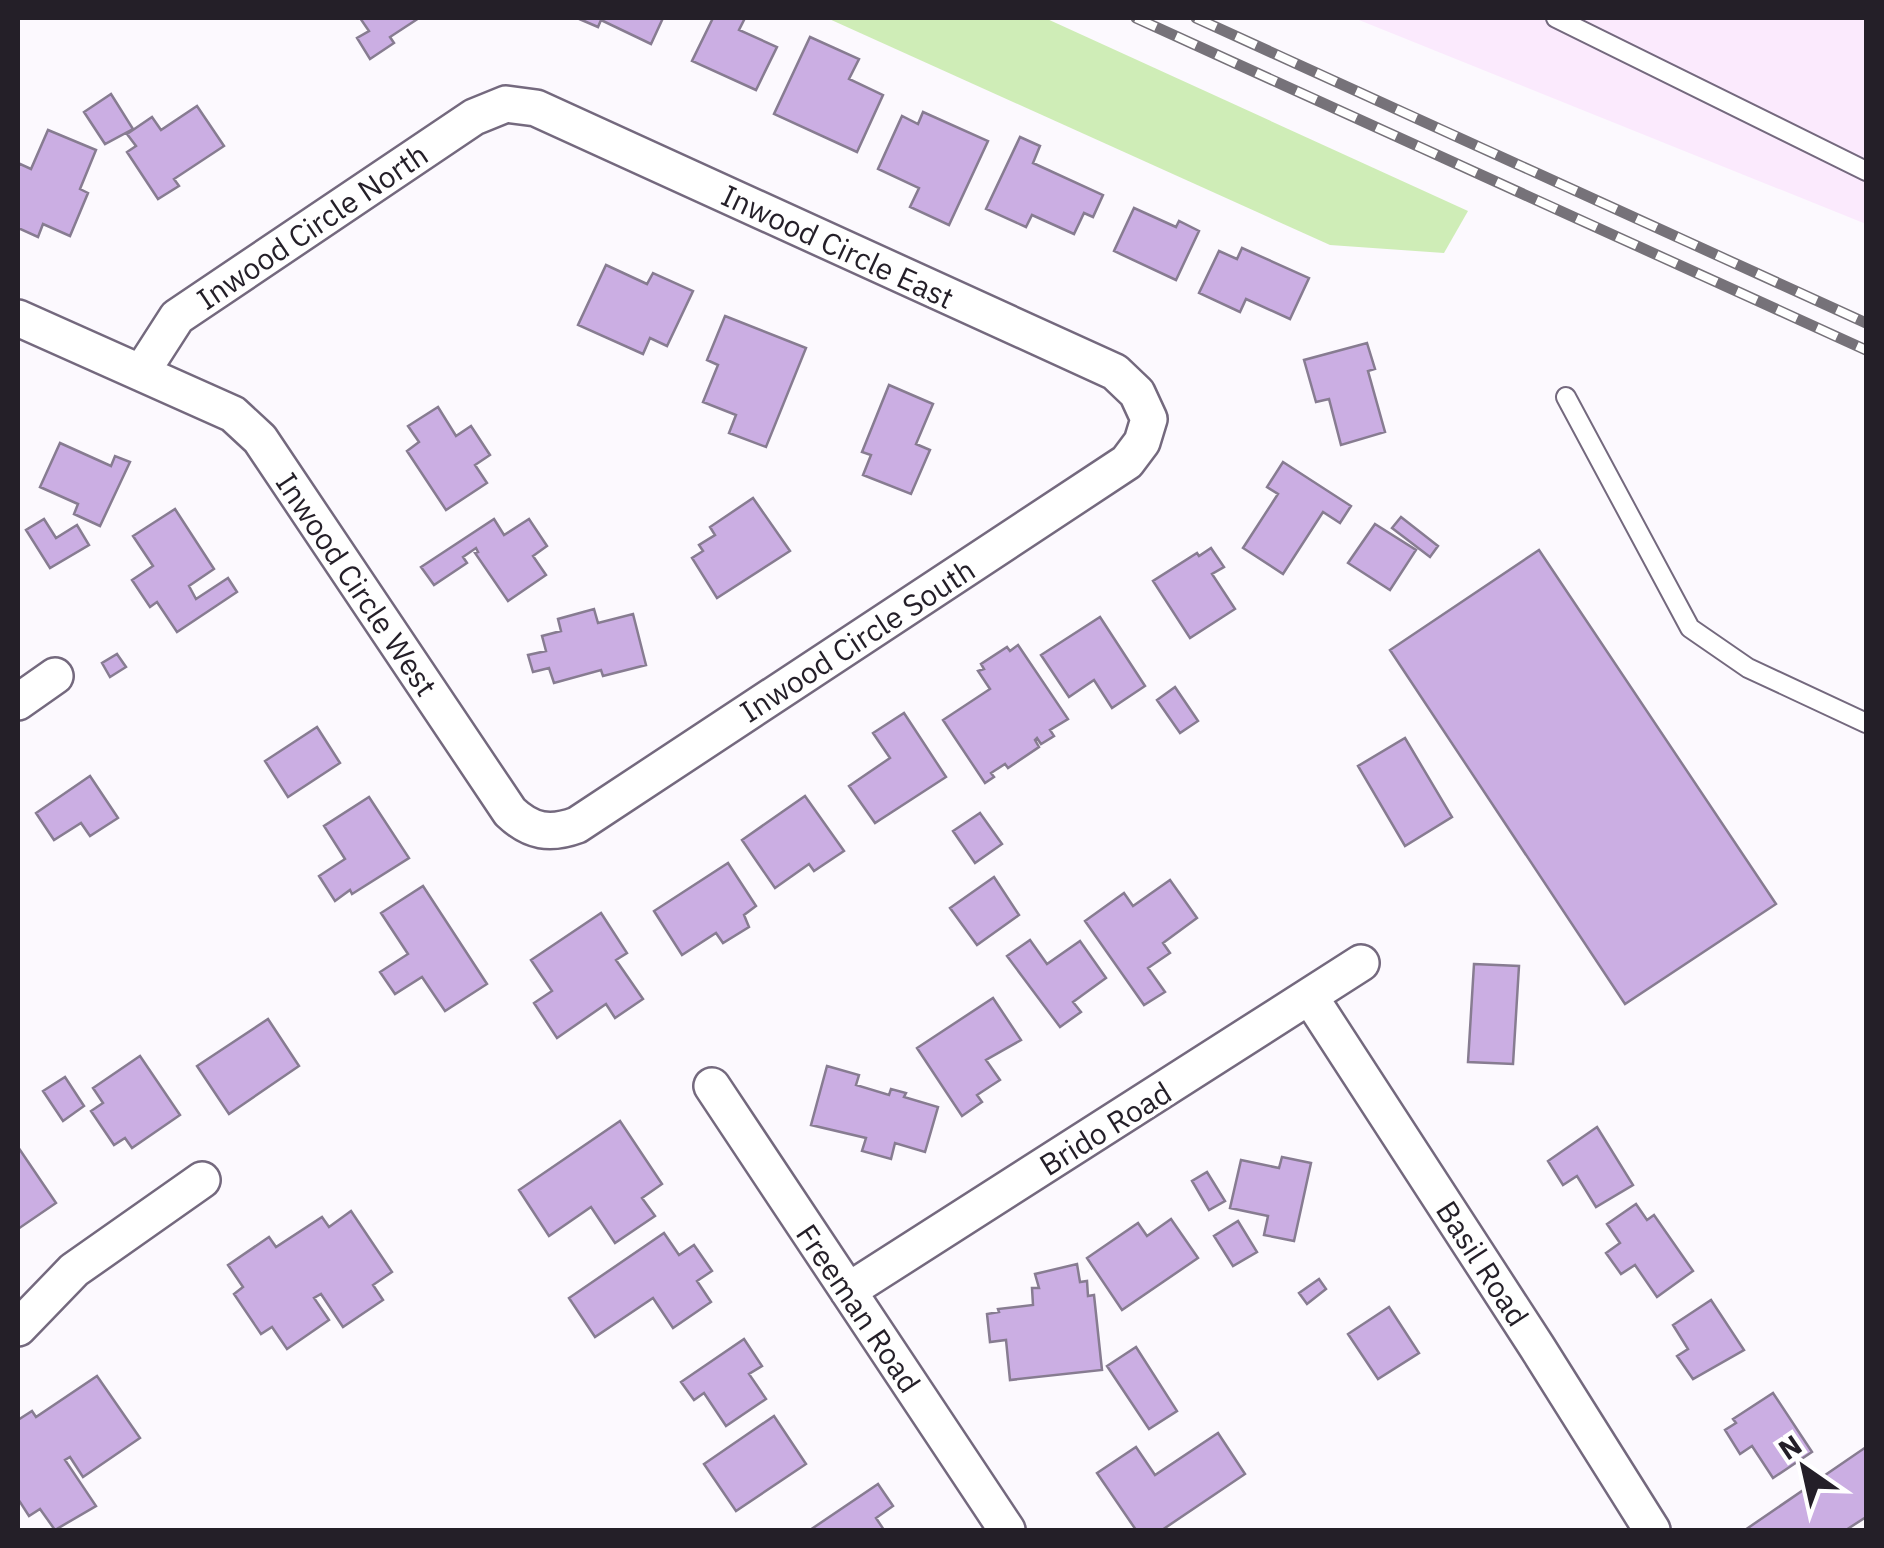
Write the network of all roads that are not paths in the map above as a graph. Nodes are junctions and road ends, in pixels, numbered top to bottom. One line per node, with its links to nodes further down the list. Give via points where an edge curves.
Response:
1 (1556, 18): 3 (lane)
2 (506, 104): 5 (street, Inwood Circle North, via 474,118 177,317); 7 (street, Inwood Circle East, via 536,108 1114,372 1137,393)
3 (1866, 171)
4 (18, 318): 5 (street, Inwood Circle West)
5 (141, 372): 11 (street, Inwood Circle West, via 233,414 260,439 510,812)
6 (1566, 397): 10 (lane, via 1690,628 1748,668)
7 (1149, 418): 11 (street, Inwood Circle South, via 1127,462 577,825)
8 (55, 676): 9 (street)
9 (18, 702)
10 (1866, 723)
11 (540, 831)
12 (1361, 964): 13 (street, Brido Road)
13 (1310, 998): 16 (street, Brido Road); 19 (street, Basil Road)
14 (712, 1086): 16 (street, Freeman Road)
15 (202, 1180): 17 (street, via 74,1270)
16 (848, 1291): 18 (street, Freeman Road)
17 (18, 1328)
18 (1007, 1530)
19 (1652, 1530)

